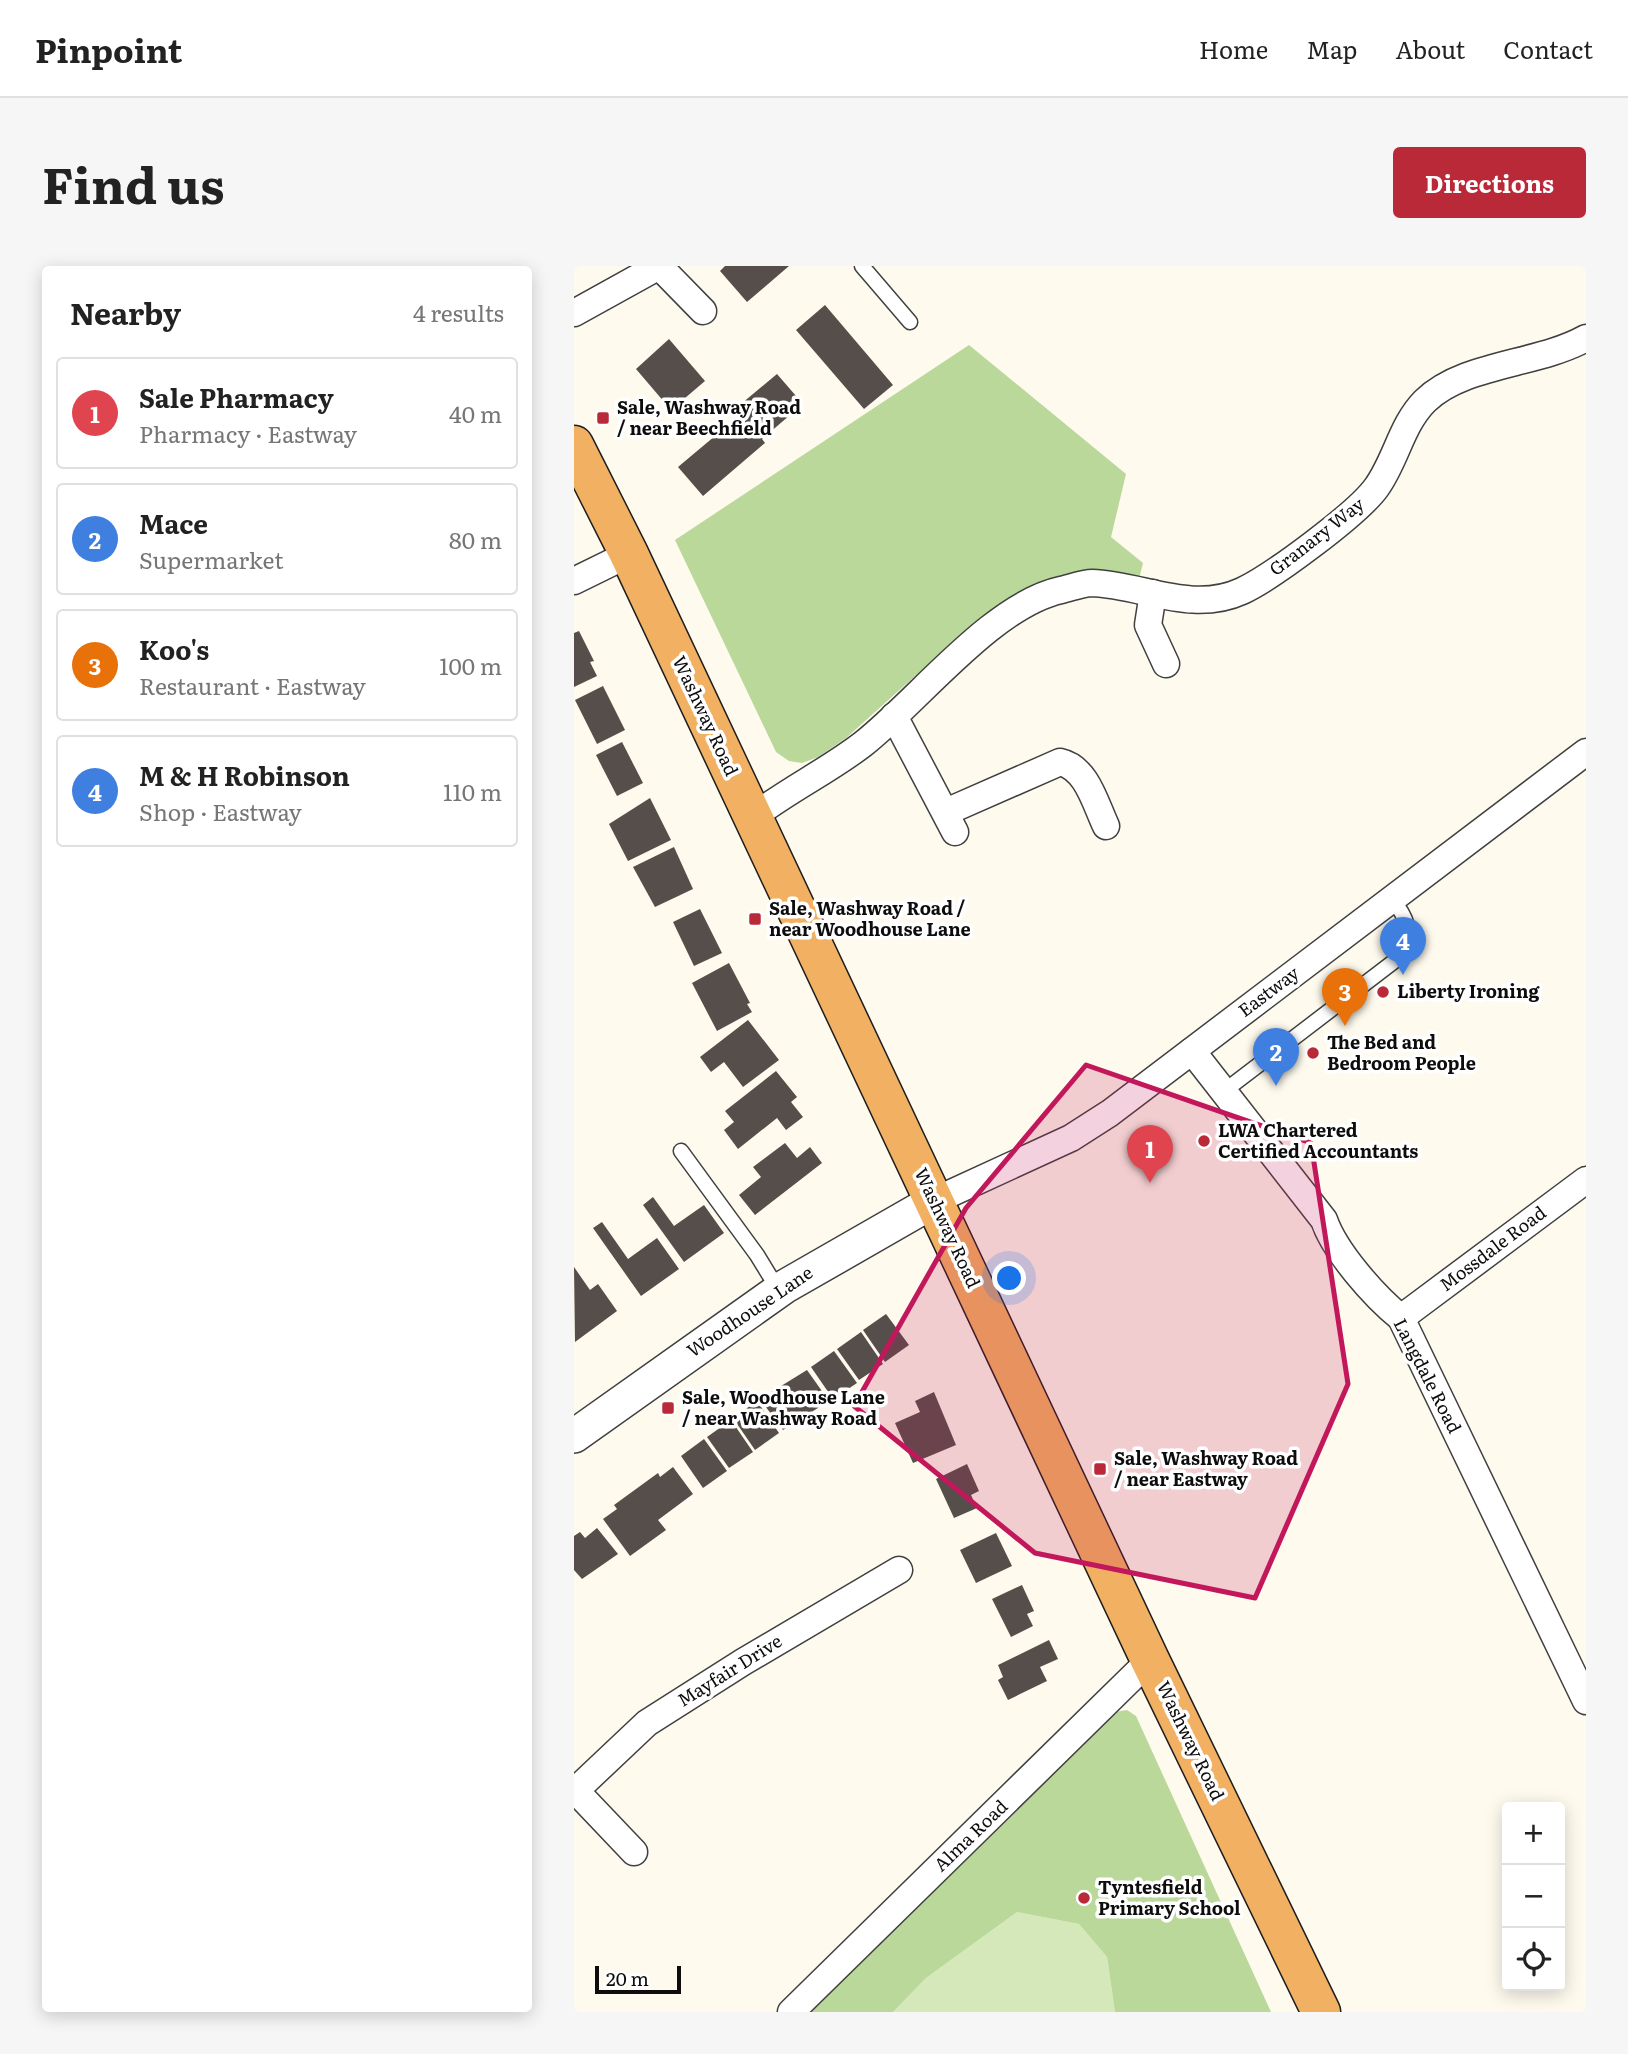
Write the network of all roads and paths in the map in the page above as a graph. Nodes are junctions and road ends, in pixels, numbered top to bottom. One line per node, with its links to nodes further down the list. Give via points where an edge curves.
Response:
1 (659, 266): 3 (street); 4 (street)
2 (862, 266): 5 (lane)
3 (703, 311)
4 (574, 313)
5 (910, 321)
6 (1586, 338): 10 (street, Granary Way, via 1542,357 1467,378 1425,401 1367,498 1260,581 1240,592 1198,601)
7 (574, 445): 8 (highway, Washway Road)
8 (629, 554): 9 (street); 14 (highway, Washway Road)
9 (574, 581)
10 (1153, 593): 11 (street, via 1148,625); 12 (street, Granary Way, via 1089,583 1039,598 991,629)
11 (1166, 664)
12 (894, 716): 14 (street, Granary Way, via 864,744); 15 (street, via 950,822 1060,762 1081,774)
13 (1586, 752): 16 (street, Eastway)
14 (753, 817): 21 (highway, Washway Road)
15 (1106, 826)
16 (1392, 899): 17 (street, Eastway); 18 (lane, via 1406,920 1409,943 1405,953)
17 (1192, 1051): 18 (street, Langdale Road); 21 (street, Eastway, via 1071,1139)
18 (1223, 1091): 23 (street, Langdale Road, via 1324,1220 1329,1236)
19 (681, 1151): 22 (lane)
20 (1586, 1180): 23 (street, Mossdale Road)
21 (934, 1201): 22 (street, Woodhouse Lane); 26 (highway, Washway Road)
22 (779, 1291): 24 (street, Woodhouse Lane)
23 (1401, 1318): 27 (street, Langdale Road)
24 (574, 1436)
25 (899, 1570): 28 (street, Mayfair Drive, via 647,1723)
26 (1150, 1660): 30 (street, Alma Road); 31 (highway, Washway Road)
27 (1586, 1701)
28 (575, 1790): 29 (street)
29 (634, 1852)
30 (791, 2012)
31 (1321, 2012)

